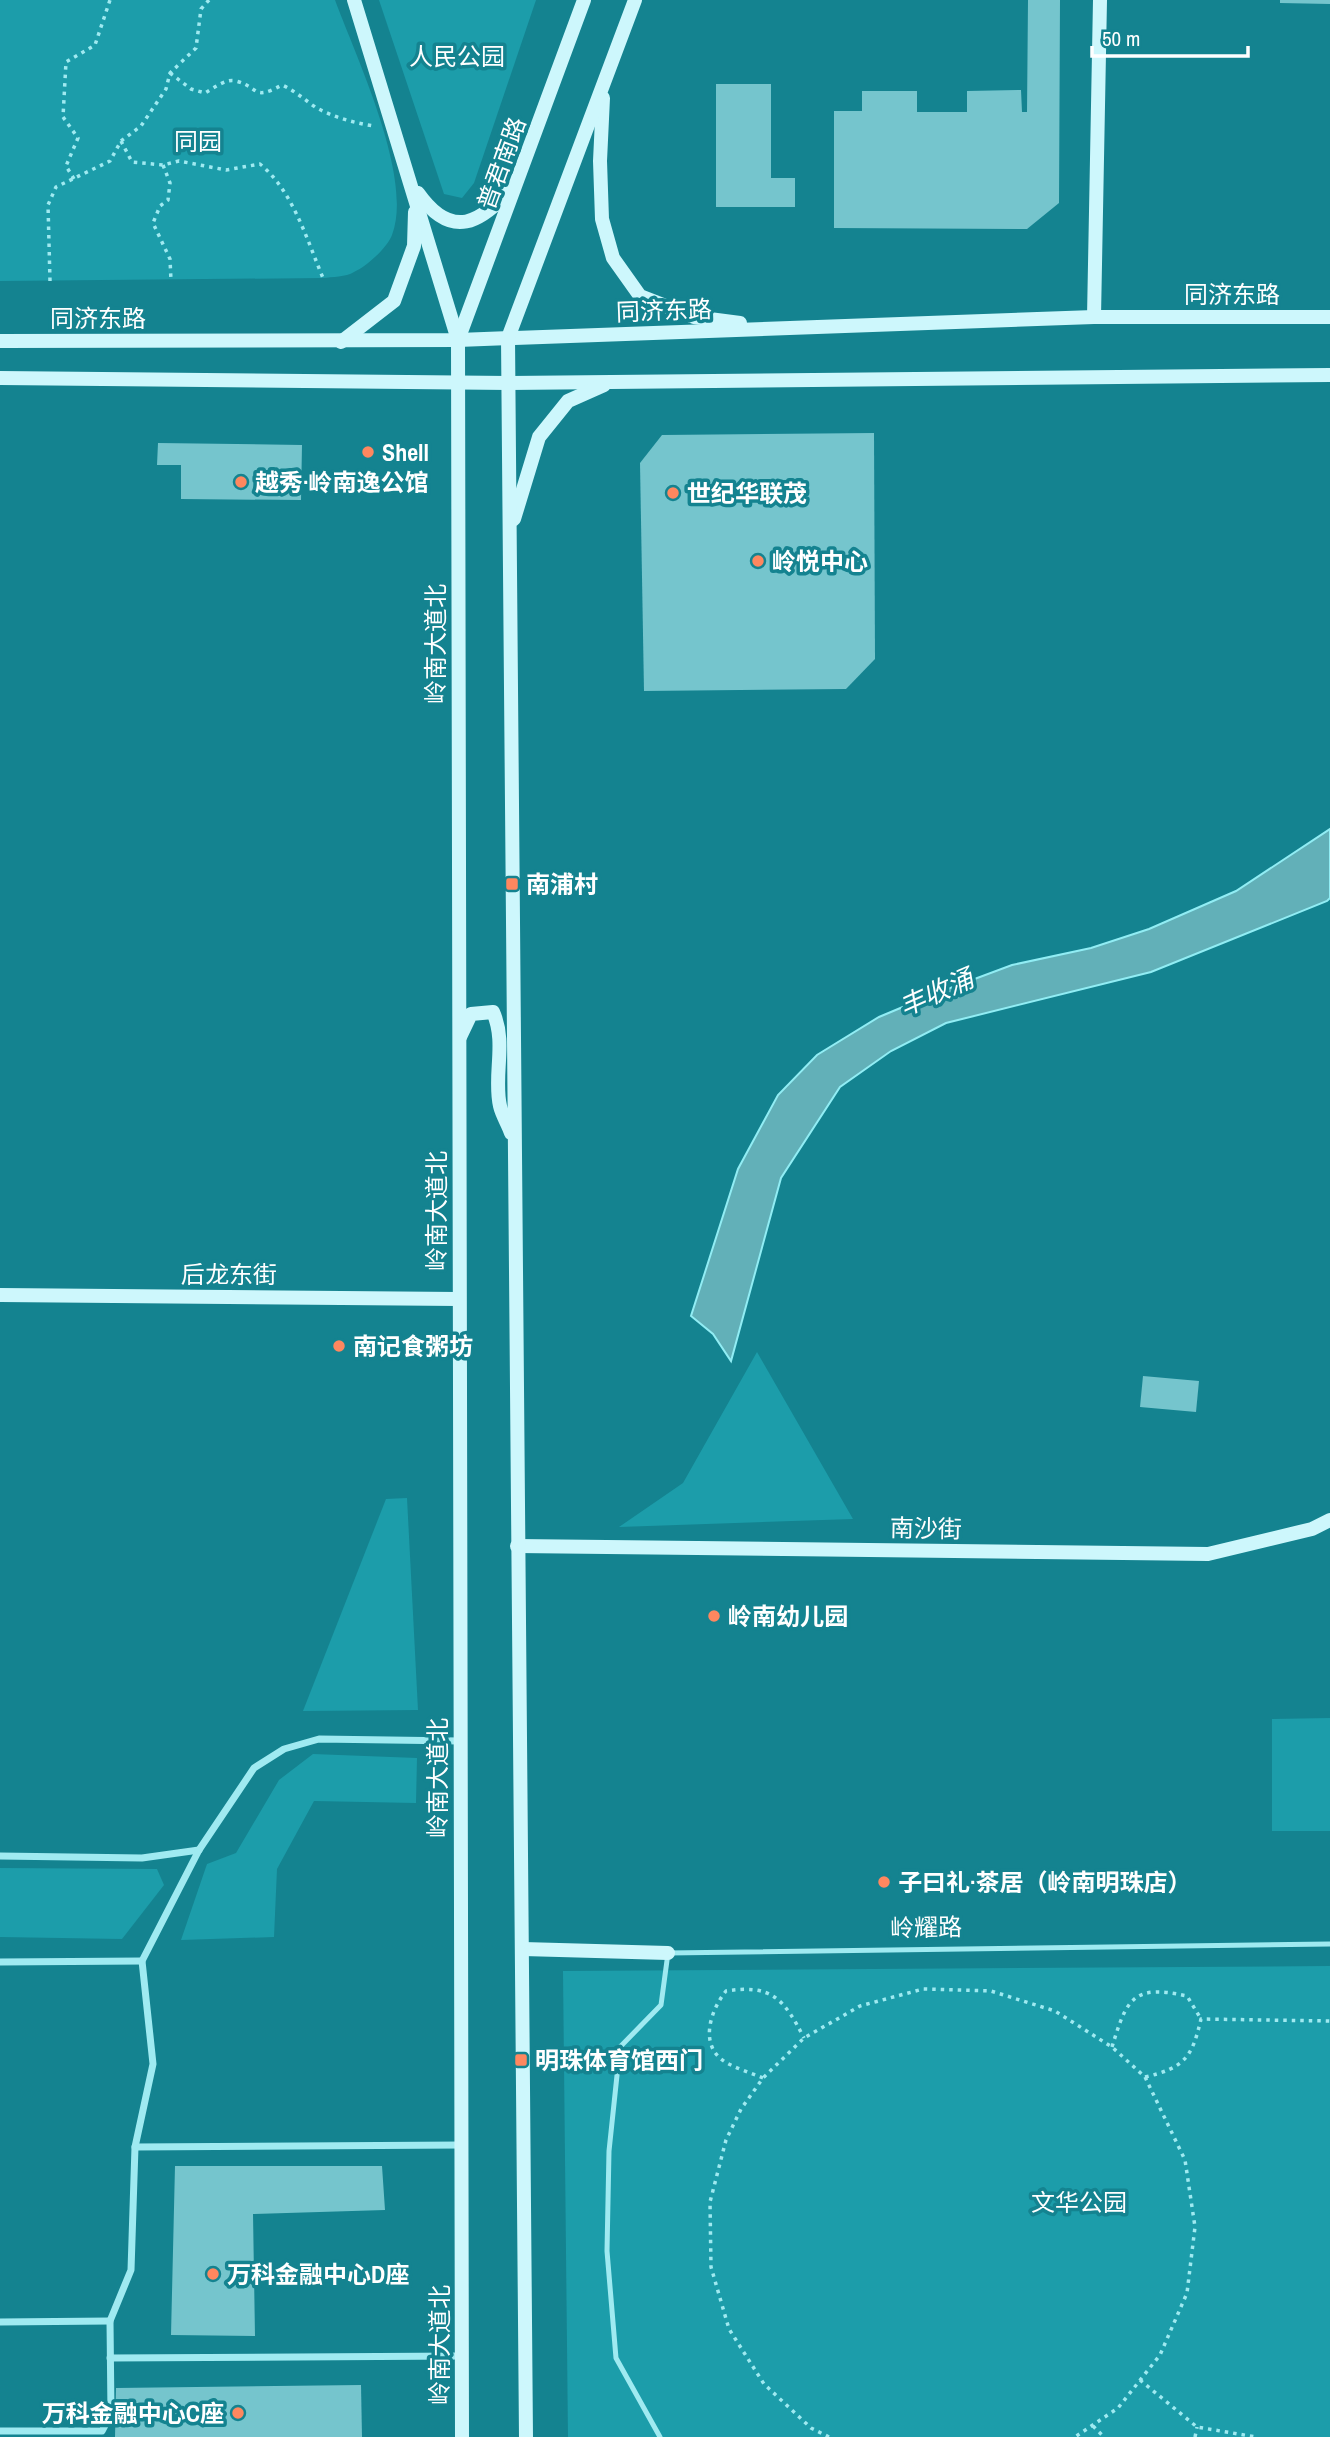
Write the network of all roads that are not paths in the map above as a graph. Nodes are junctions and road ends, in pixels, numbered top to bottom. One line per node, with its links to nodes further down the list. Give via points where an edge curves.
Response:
1 (354, 0): 7 (main road, 岭南大道北)
2 (584, 0): 6 (main road, 普君南路)
3 (635, 0): 5 (main road)
4 (1100, 0): 8 (main road)
5 (604, 85): 10 (main road, via 602,219 613,258 640,296 694,317); 11 (main road)
6 (519, 180): 7 (main road, via 491,211 461,222 447,221); 12 (main road, 普君南路)
7 (413, 186): 12 (main road, 岭南大道北); 14 (main road, via 414,246 394,301)
8 (1094, 317): 9 (main road, 同济东路); 10 (main road, 同济东路)
9 (1330, 317)
10 (779, 328): 11 (main road, 同济东路)
11 (508, 338): 12 (main road, 同济东路); 19 (main road)
12 (458, 340): 14 (main road, 同济东路); 18 (main road, 岭南大道北)
13 (0, 341): 14 (main road, 同济东路)
14 (341, 342)
15 (1330, 374): 17 (main road)
16 (0, 378): 18 (main road)
17 (610, 382): 19 (main road); 20 (main road, via 568,401 540,437)
18 (457, 383): 19 (main road); 21 (main road, 岭南大道北)
19 (509, 383): 20 (main road)
20 (510, 534): 22 (main road)
21 (458, 1041): 22 (main road, via 471,1014 493,1012 499,1025 500,1105); 24 (main road, 岭南大道北)
22 (514, 1140): 26 (main road)
23 (0, 1295): 24 (main road, 后龙东街)
24 (458, 1298): 27 (main road, 岭南大道北)
25 (1330, 1520): 26 (main road, 南沙街, via 1208,1554)
26 (517, 1546): 31 (main road)
27 (460, 1741): 28 (street, via 319,1739 284,1749 254,1768); 35 (main road, 岭南大道北)
28 (199, 1850): 29 (street, via 142,1858); 33 (street)
29 (0, 1856)
30 (1330, 1944): 32 (lane, 岭耀路)
31 (523, 1949): 32 (main road, 岭耀路); 43 (main road)
32 (668, 1953): 44 (lane, via 661,2005 620,2048 608,2151 607,2251 615,2358)
33 (142, 1961): 34 (street); 36 (street, via 153,2064)
34 (0, 1962)
35 (461, 2146): 36 (street); 39 (main road, 岭南大道北)
36 (135, 2147): 37 (street, via 131,2270)
37 (110, 2321): 38 (street); 40 (street)
38 (0, 2322)
39 (462, 2356): 40 (street); 42 (main road, 岭南大道北)
40 (110, 2358): 41 (street, via 111,2414 102,2431)
41 (0, 2431)
42 (463, 2437)
43 (526, 2437)
44 (660, 2437)

